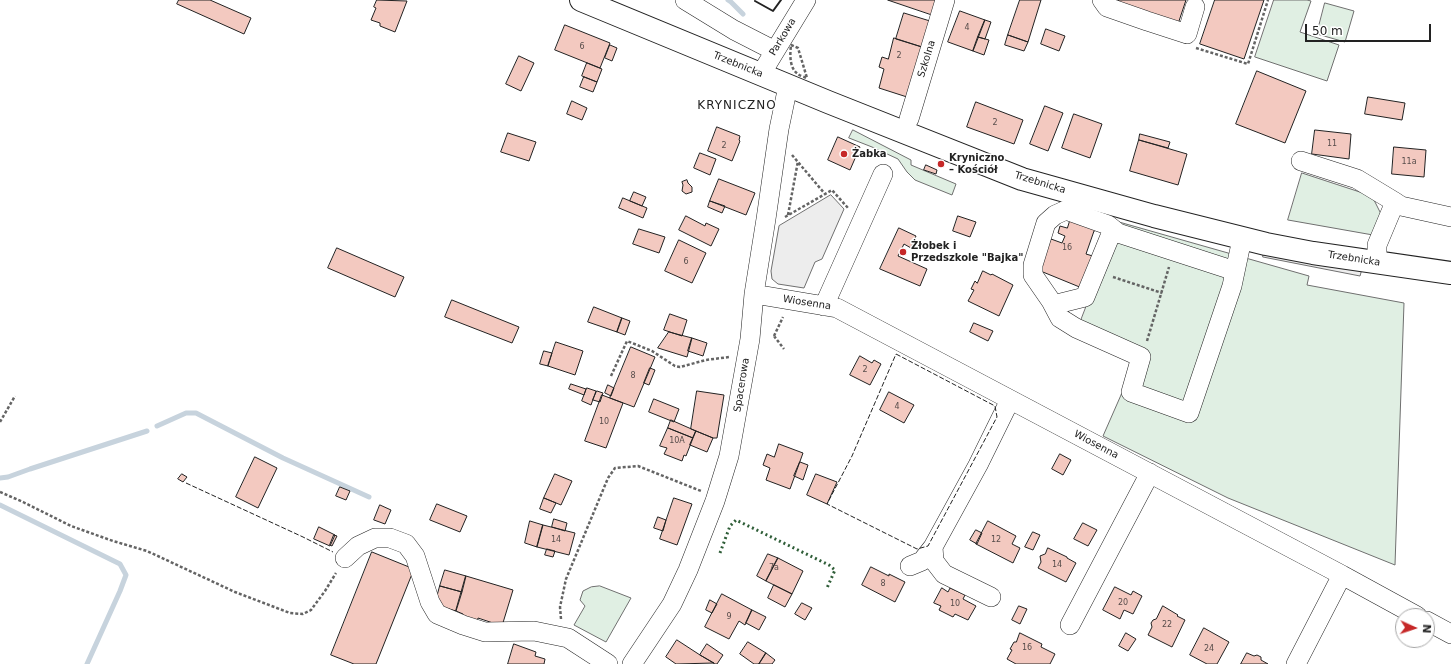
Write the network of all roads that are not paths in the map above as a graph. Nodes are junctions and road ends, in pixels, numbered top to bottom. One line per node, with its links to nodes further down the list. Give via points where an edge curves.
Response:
1 (581, 0): 8 (main road, Trzebnicka)
2 (685, 0): 7 (street, via 734,30)
3 (806, 0): 7 (street, Parkowa)
4 (945, 0): 10 (street, Szkolna)
5 (1102, 0): 6 (street, via 1107,7 1187,34)
6 (1195, 8)
7 (783, 48): 8 (street, Parkowa)
8 (761, 74): 9 (main road, Trzebnicka)
9 (788, 86): 16 (main road, Trzebnicka, via 1022,179); 20 (street, Spacerowa)
10 (909, 119)
11 (1301, 161): 13 (street, via 1357,179)
12 (883, 174): 22 (street)
13 (1395, 202): 14 (street, via 1401,206); 17 (street, via 1377,245)
14 (1451, 217)
15 (1113, 229): 18 (street); 21 (street, via 1085,297); 21 (street, via 1066,210 1046,223 1033,275)
16 (1242, 238): 17 (main road, Trzebnicka); 18 (street)
17 (1377, 263): 19 (main road, Trzebnicka)
18 (1235, 271): 21 (street, via 1189,413 1131,392 1141,357 1076,328 1060,318)
19 (1451, 273)
20 (754, 294): 22 (street, Wiosenna); 35 (street, Spacerowa, via 750,339 729,456 716,498 672,604)
21 (1053, 305)
22 (824, 306): 23 (street, Wiosenna, via 837,308)
23 (1010, 400): 24 (street, Wiosenna); 25 (street)
24 (1150, 473): 28 (street, Wiosenna); 31 (street)
25 (933, 547): 27 (street, via 922,561); 29 (street, via 934,561 944,574)
26 (346, 558): 34 (street, via 358,546 375,538 390,538 406,544 415,556 430,602 437,614 485,632 534,632 568,638)
27 (910, 566)
28 (1342, 575): 30 (street, Wiosenna); 36 (street)
29 (991, 597)
30 (1402, 608)
31 (1070, 625)
32 (1435, 625): 33 (street)
33 (1451, 634)
34 (608, 664)
35 (632, 664)
36 (1296, 664)

